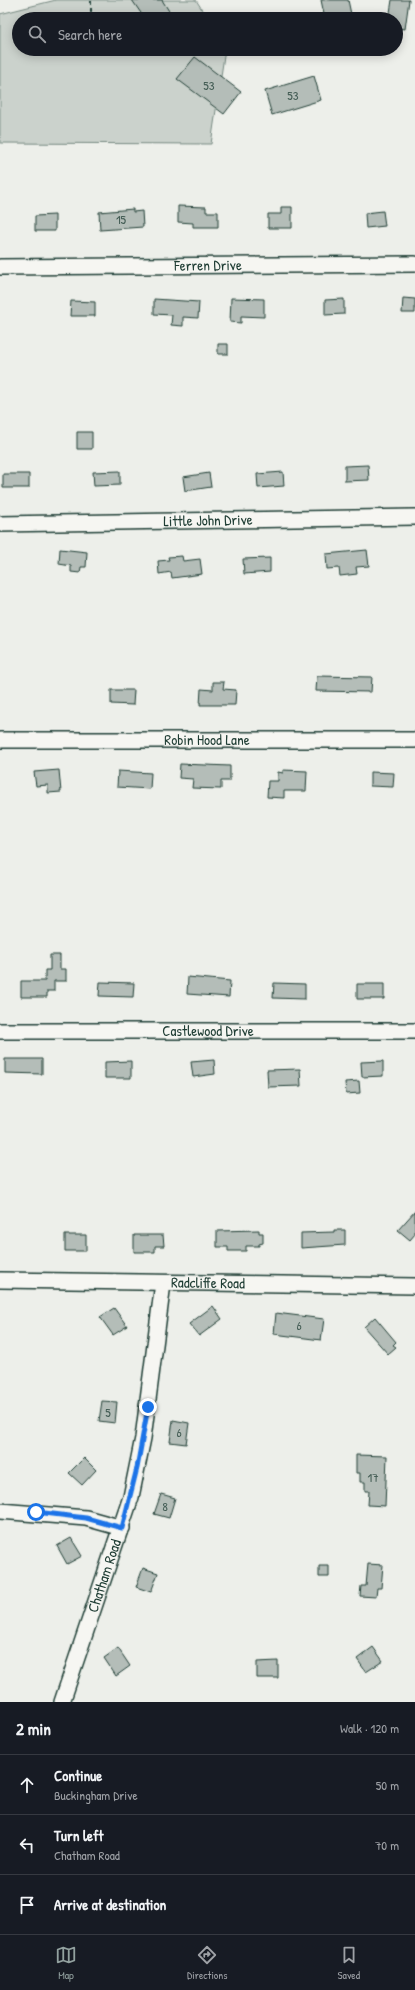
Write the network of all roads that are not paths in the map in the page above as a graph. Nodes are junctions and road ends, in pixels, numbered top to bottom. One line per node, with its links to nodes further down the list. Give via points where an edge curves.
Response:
1 (415, 264): 2 (street, Ferren Drive)
2 (0, 267)
3 (415, 517): 4 (street, Little John Drive)
4 (0, 524)
5 (0, 740): 6 (street, Robin Hood Lane)
6 (415, 740)
7 (0, 1031): 8 (street, Castlewood Drive)
8 (415, 1031)
9 (0, 1280): 10 (street, Radcliffe Road)
10 (163, 1283): 11 (street, Radcliffe Road); 13 (street, Chatham Road, via 143,1438)
11 (415, 1286)
12 (0, 1511): 13 (street, via 86,1518)
13 (122, 1528): 14 (street, Chatham Road)
14 (62, 1702)

